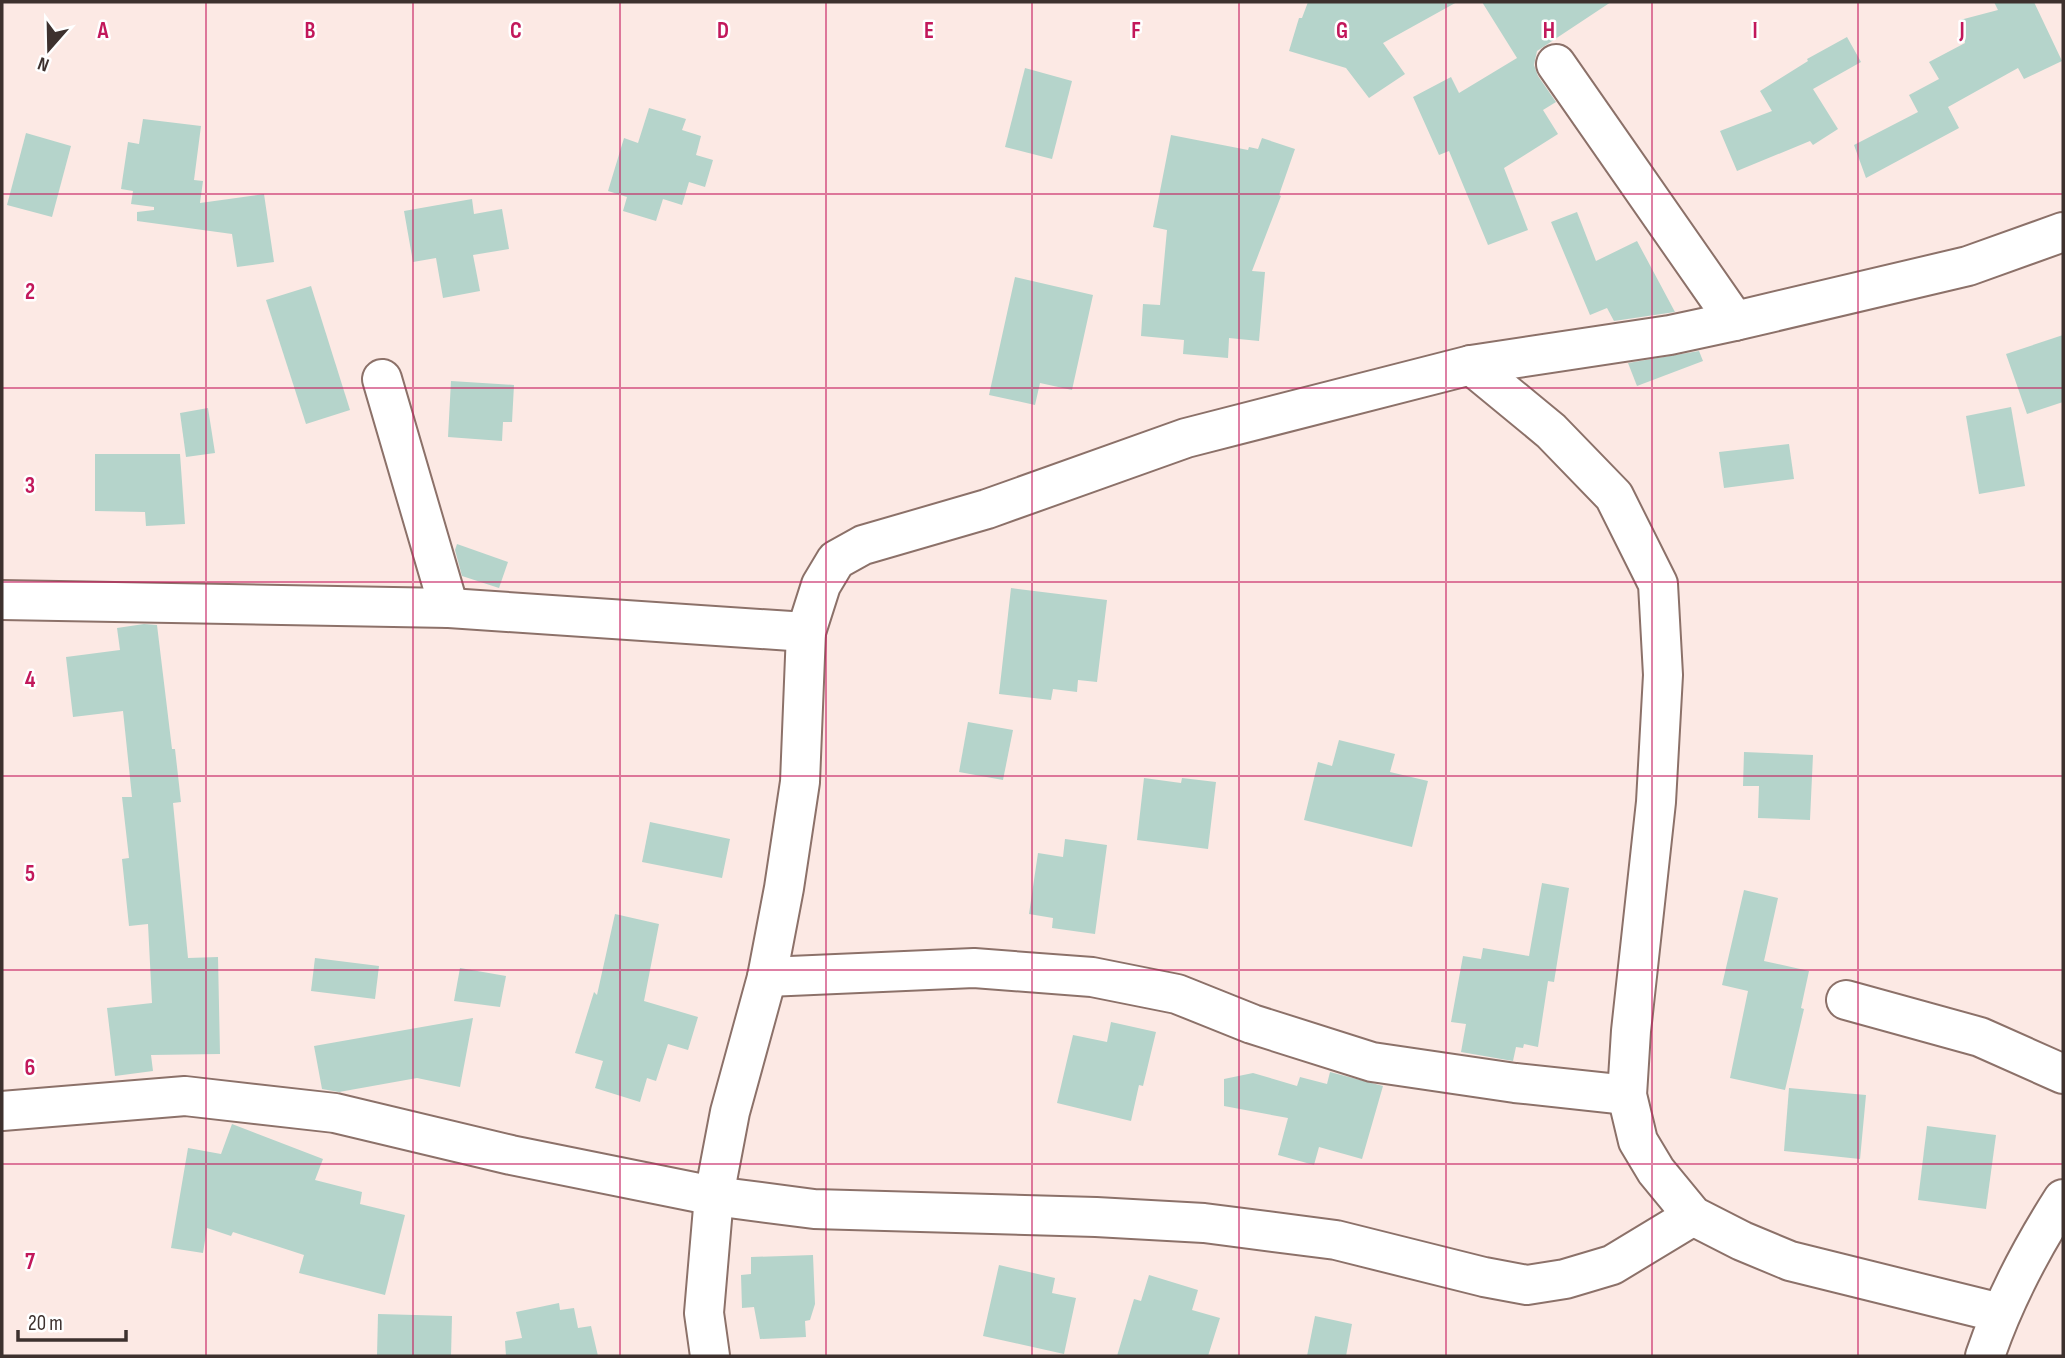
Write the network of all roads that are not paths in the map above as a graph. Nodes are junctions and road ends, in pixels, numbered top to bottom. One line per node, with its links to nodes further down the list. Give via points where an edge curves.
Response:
1 (1556, 64): 3 (street)
2 (2063, 232): 3 (street, via 1968,266)
3 (1735, 321): 4 (street)
4 (1471, 365): 8 (street, via 1186,438 988,509 863,545 835,560 821,585); 12 (street, via 1551,431 1614,496 1658,584 1663,675 1659,765)
5 (382, 379): 7 (street)
6 (2, 600): 7 (street)
7 (449, 608): 8 (street)
8 (806, 632): 9 (street, via 800,782)
9 (767, 977): 12 (street, via 974,968 1092,977 1177,994 1252,1024 1372,1062); 14 (street, via 730,1112)
10 (1846, 1000): 11 (street, via 1980,1037)
11 (2063, 1074)
12 (1627, 1095): 16 (street, via 1638,1141)
13 (2, 1111): 14 (street, via 185,1096 335,1113)
14 (714, 1196): 16 (street, via 814,1209 1204,1223 1336,1240 1484,1278 1527,1284 1612,1265); 18 (street, via 704,1313)
15 (2063, 1199): 17 (street, via 2034,1244)
16 (1693, 1216): 17 (street, via 1790,1261)
17 (2000, 1313): 19 (street)
18 (710, 1356)
19 (1985, 1356)

